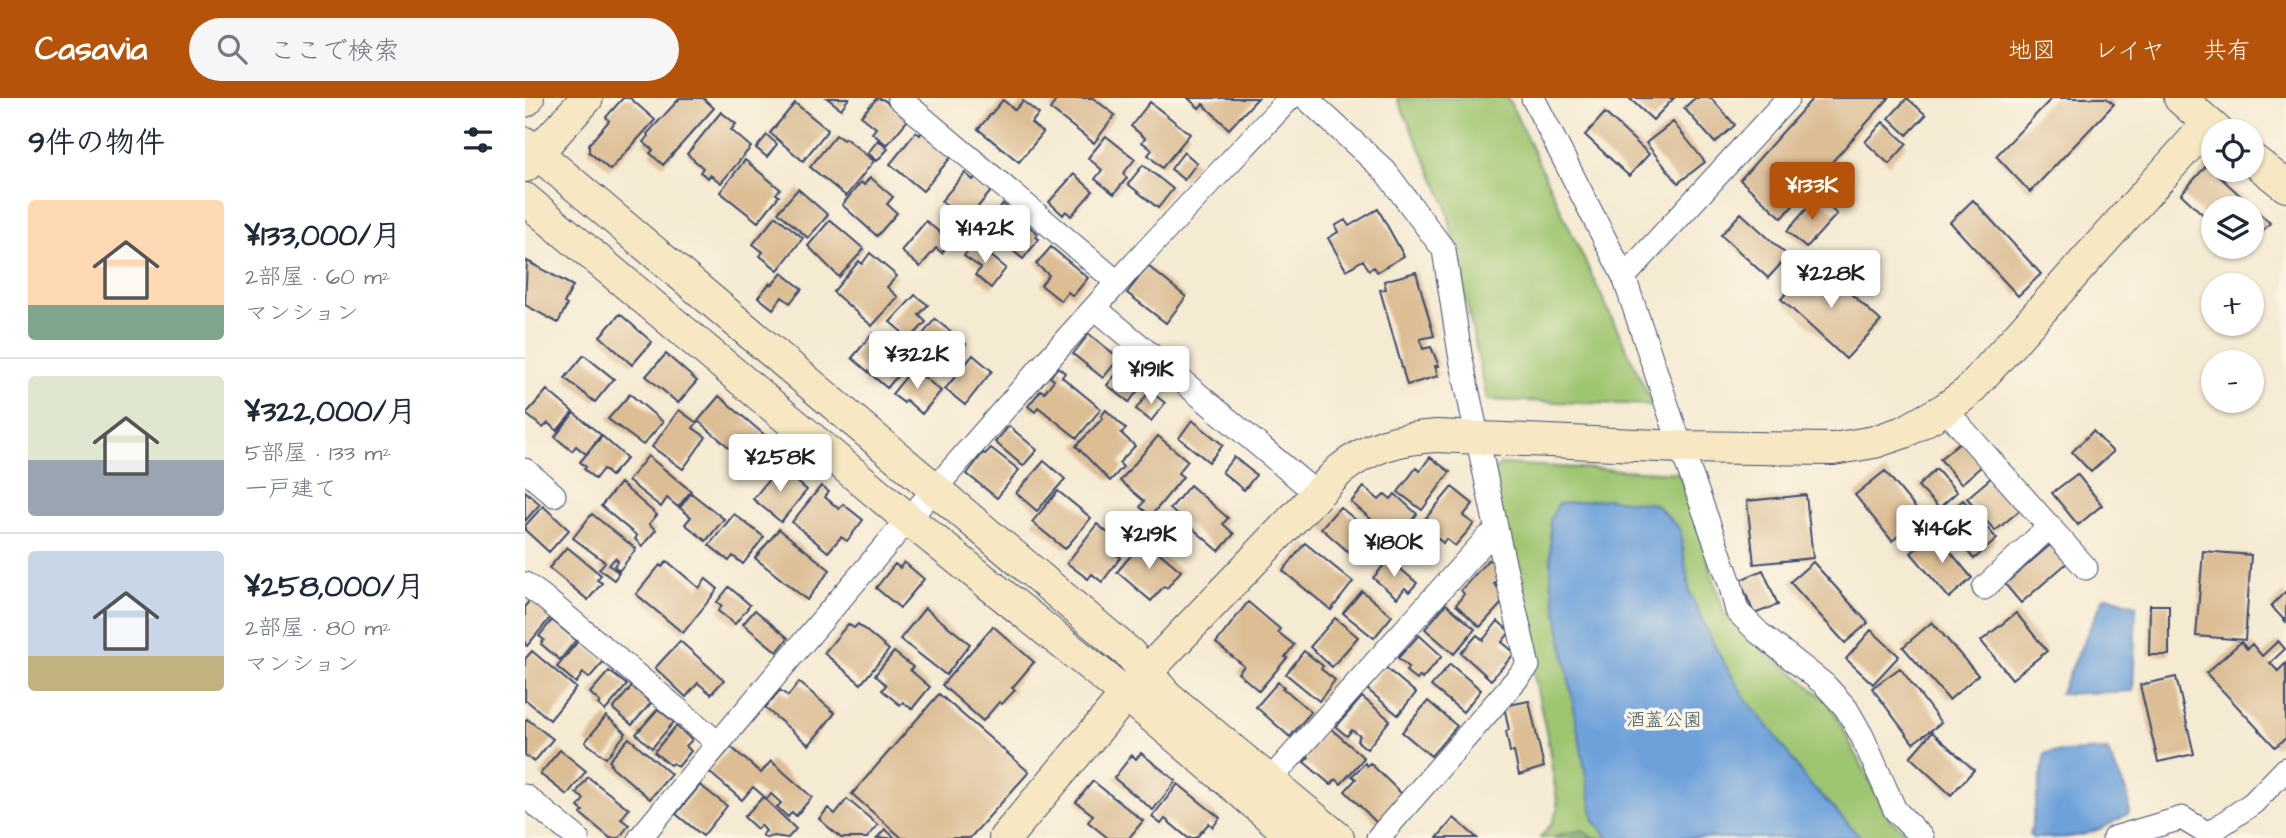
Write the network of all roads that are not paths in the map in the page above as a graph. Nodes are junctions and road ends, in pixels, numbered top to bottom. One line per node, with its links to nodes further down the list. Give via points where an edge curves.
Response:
1 (587, 98): 10 (street)
2 (899, 98): 15 (street)
3 (1290, 98): 15 (street)
4 (1306, 98): 20 (street, via 1385,171 1444,250)
5 (1533, 98): 14 (street)
6 (1788, 98): 14 (street)
7 (2179, 98): 8 (street)
8 (2203, 119)
9 (2201, 141): 19 (street, via 2004,354)
10 (529, 154): 17 (street)
11 (2264, 169): 12 (street)
12 (2286, 186)
13 (525, 199): 18 (street)
14 (1624, 277): 21 (street)
15 (1117, 282): 16 (street)
16 (1095, 308): 23 (street); 24 (street)
17 (753, 336): 18 (street); 23 (street)
18 (727, 368): 26 (street)
19 (1945, 409): 21 (street, via 1891,437 1843,447); 27 (street)
20 (1478, 437): 21 (street); 24 (street, via 1414,437 1380,445 1349,462); 28 (street)
21 (1681, 447): 44 (street, via 1737,611 1846,708 1895,810)
22 (525, 470): 25 (street)
23 (935, 488): 26 (street); 32 (street, via 1130,654)
24 (1317, 494): 32 (street)
25 (554, 495)
26 (908, 519): 32 (street); 33 (street)
27 (2050, 526): 29 (street); 31 (street)
28 (1497, 535): 35 (street, via 1488,537); 43 (street, via 1528,666)
29 (2087, 568)
30 (525, 583): 33 (street)
31 (1984, 589)
32 (1136, 684): 35 (street, via 1167,696); 40 (street)
33 (718, 743): 39 (street)
34 (2286, 769): 37 (street, via 2253,803)
35 (1260, 791): 41 (street); 42 (street)
36 (525, 796): 38 (street)
37 (2209, 836): 45 (street, via 2182,818)
38 (577, 838)
39 (639, 838)
40 (1005, 838)
41 (1295, 838)
42 (1338, 838)
43 (1378, 838)
44 (1922, 838)
45 (2114, 838)

